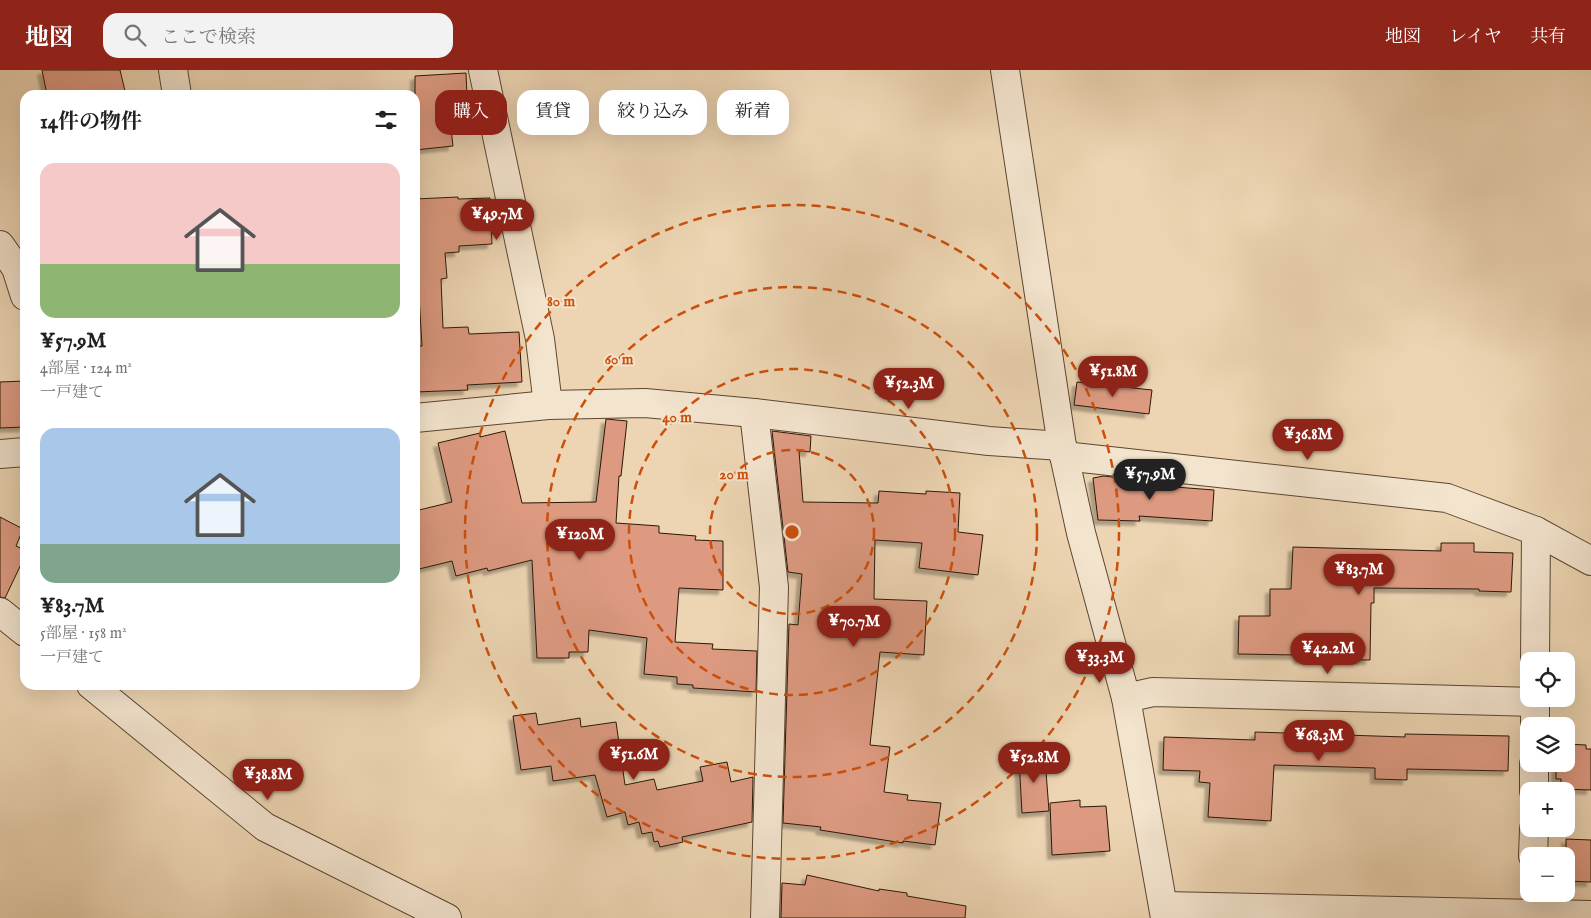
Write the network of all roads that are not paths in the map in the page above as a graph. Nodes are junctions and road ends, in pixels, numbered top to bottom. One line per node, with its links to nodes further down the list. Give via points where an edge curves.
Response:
1 (173, 70): 4 (street)
2 (483, 70): 7 (street, via 540,339)
3 (1005, 70): 10 (street)
4 (176, 90)
5 (0, 245): 6 (street)
6 (20, 265)
7 (548, 405): 8 (street, via 645,403); 9 (street)
8 (754, 413): 10 (street); 25 (street, via 774,587)
9 (420, 418)
10 (1063, 451): 13 (street, via 1447,498); 19 (street, via 1081,533)
11 (20, 452): 12 (street)
12 (0, 454)
13 (1536, 531): 14 (street); 17 (street)
14 (1591, 561)
15 (0, 612): 16 (street)
16 (20, 628)
17 (1535, 652)
18 (97, 690): 24 (street, via 266,826)
19 (1126, 698): 20 (street, via 1153,692); 22 (street)
20 (1535, 709)
21 (1533, 908): 22 (street); 23 (street)
22 (1165, 912)
23 (1591, 915)
24 (447, 918)
25 (765, 918)

